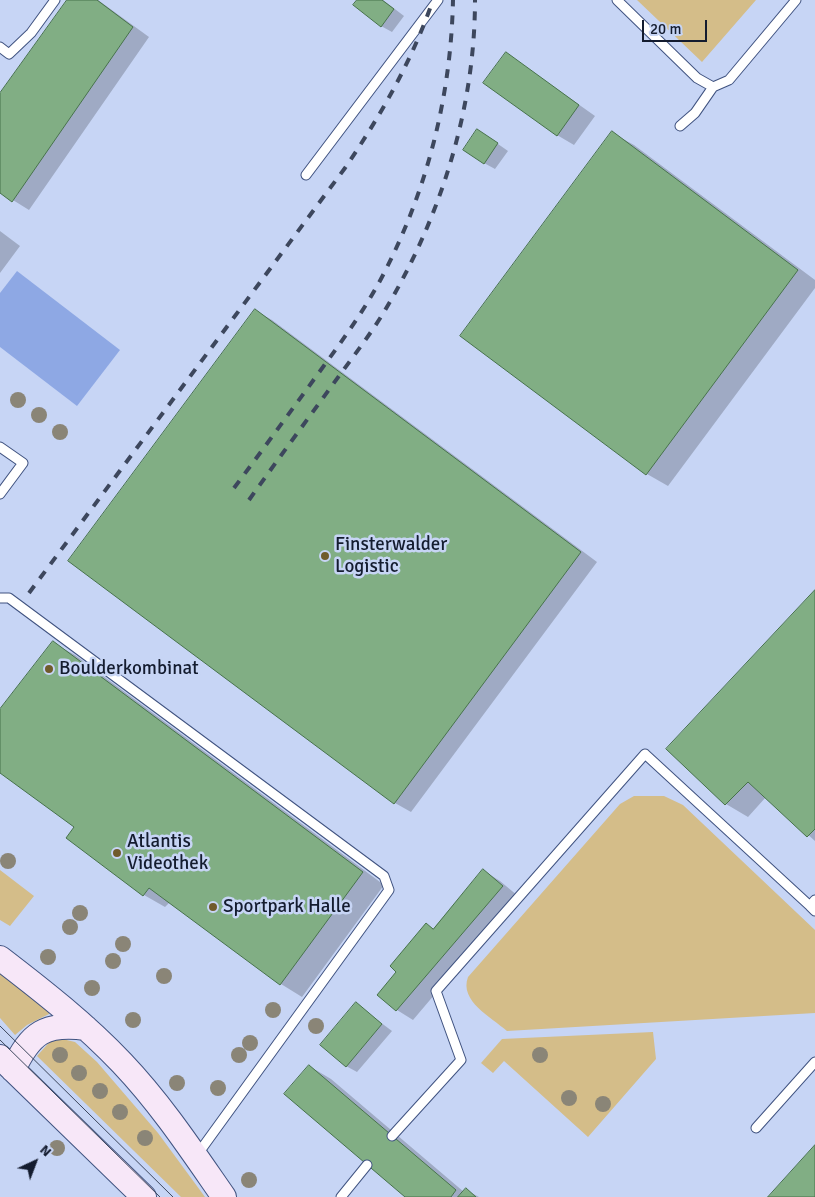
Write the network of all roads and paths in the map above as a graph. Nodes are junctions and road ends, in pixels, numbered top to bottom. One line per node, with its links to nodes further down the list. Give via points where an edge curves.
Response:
1 (55, 0): 5 (lane, via 31,33 9,54)
2 (438, 0): 8 (lane)
3 (616, 0): 6 (lane, via 697,78)
4 (796, 0): 6 (lane, via 729,80)
5 (0, 47)
6 (713, 87): 7 (lane, via 695,113)
7 (680, 126)
8 (306, 175)
9 (0, 447): 10 (lane, via 23,463)
10 (0, 494)
11 (0, 598): 19 (lane, via 8,598 384,876 389,890)
12 (813, 905): 18 (lane, via 645,754 436,991 461,1060)
13 (0, 958): 14 (main road)
14 (86, 1028): 16 (main road, via 56,1026 43,1030); 19 (main road, via 122,1062)
15 (815, 1062): 17 (lane)
16 (6, 1063): 21 (main road)
17 (756, 1128)
18 (392, 1136)
19 (196, 1155): 22 (main road)
20 (367, 1165): 23 (lane)
21 (144, 1197)
22 (224, 1197)
23 (341, 1197)

